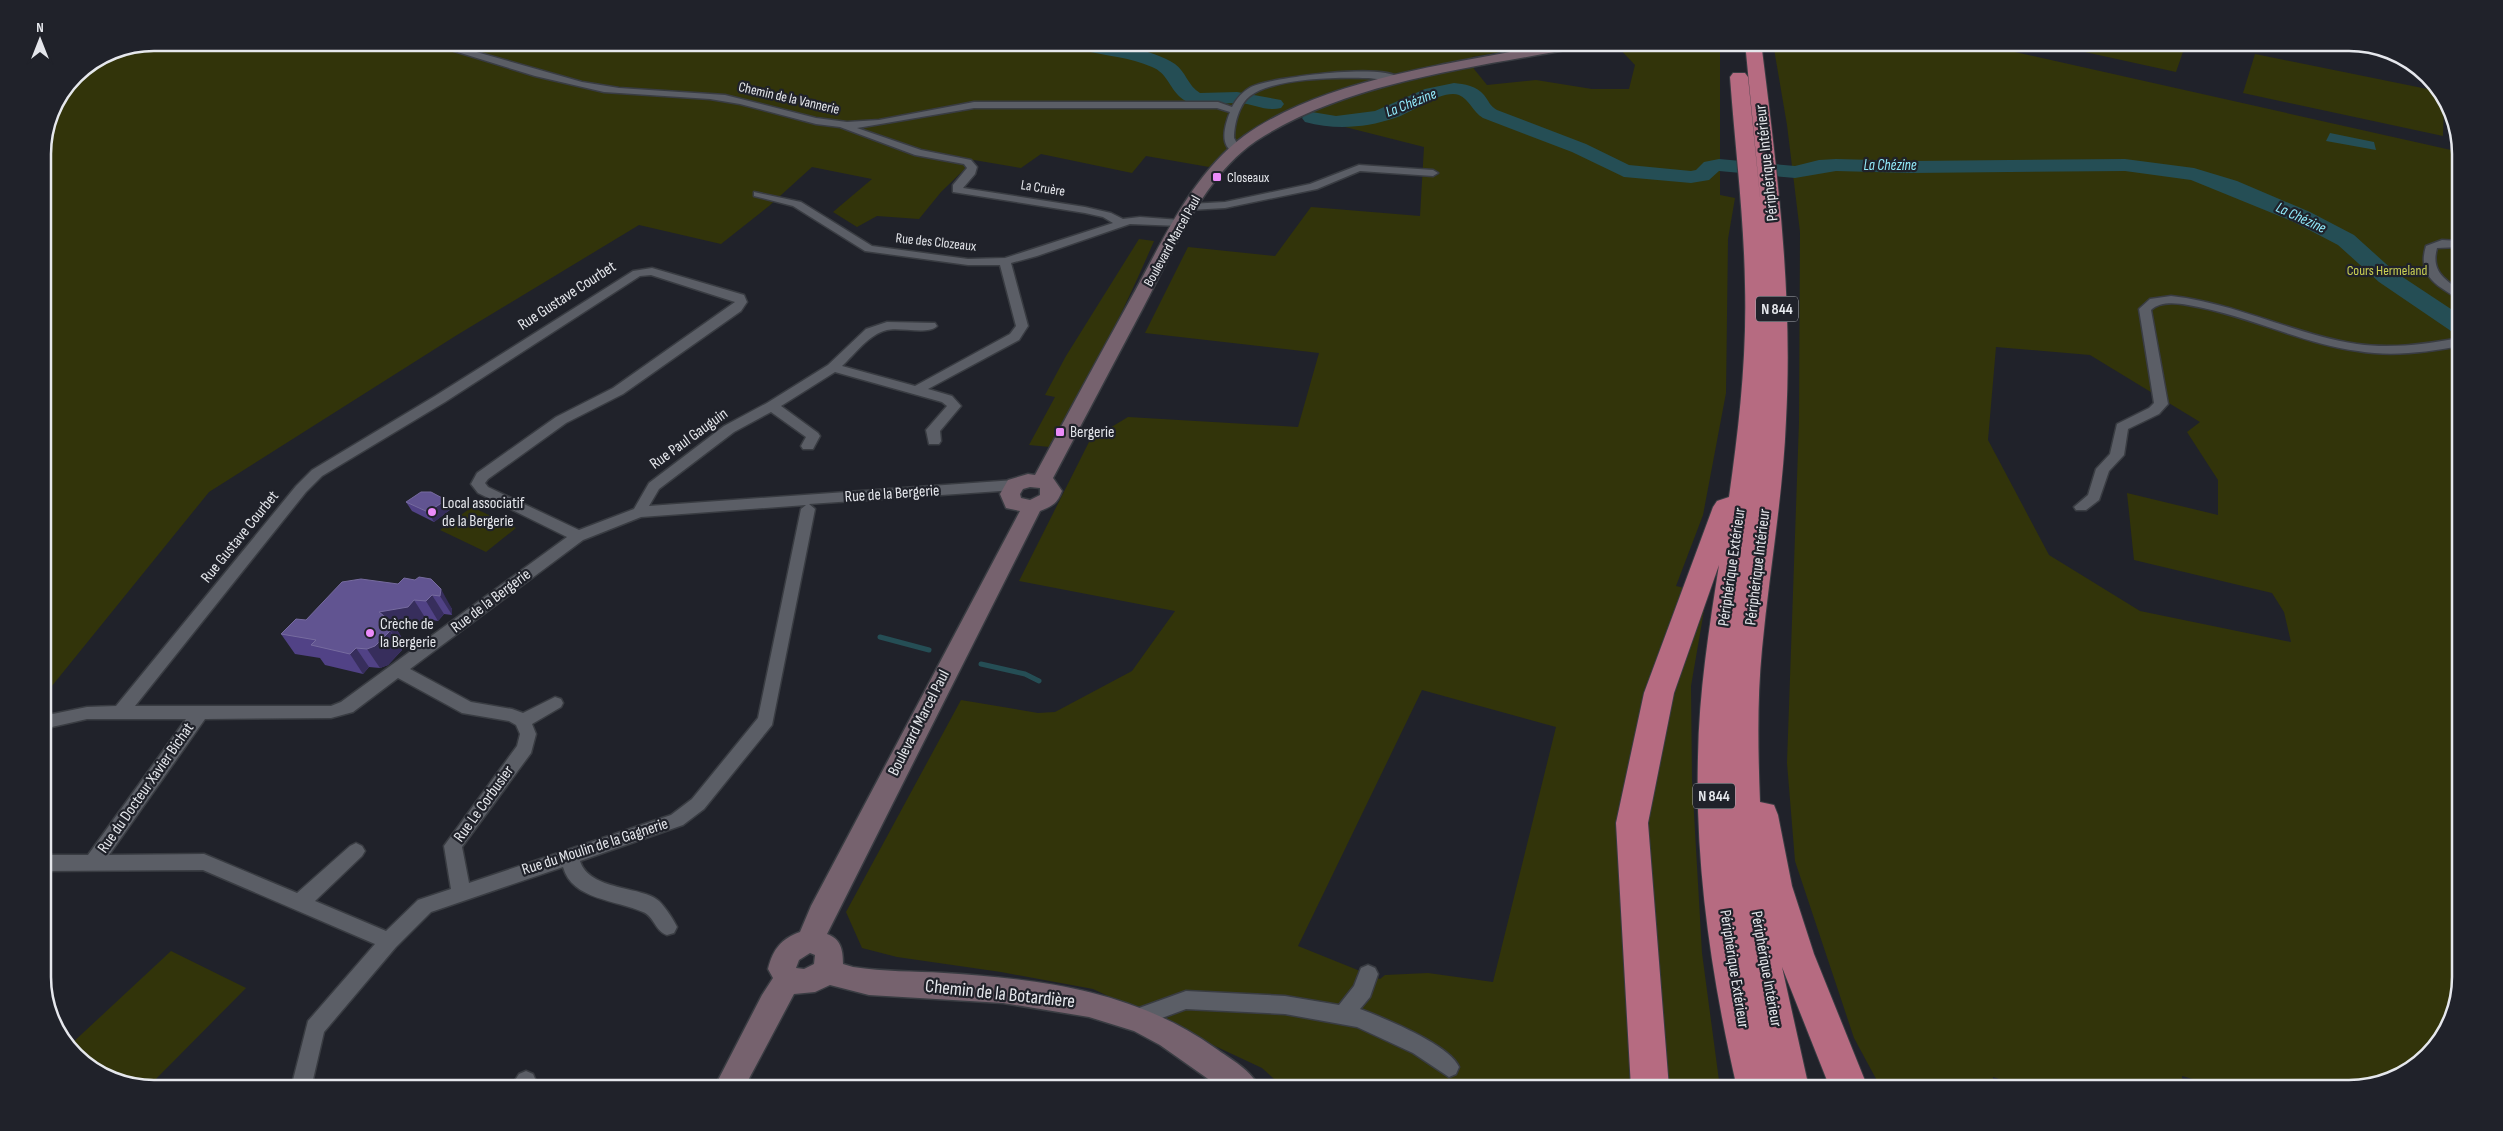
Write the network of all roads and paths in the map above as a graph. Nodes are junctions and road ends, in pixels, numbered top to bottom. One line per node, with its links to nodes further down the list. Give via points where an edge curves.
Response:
1 (457, 51): 7 (street, Chemin de la Vannerie, via 602,89 724,98)
2 (1539, 51): 5 (street, Boulevard Marcel Paul)
3 (1738, 51): 11 (highway, Périphérique Extérieur / N 844, via 1744,148)
4 (1754, 51): 11 (highway, Périphérique Intérieur / N 844, via 1766,151)
5 (1395, 78): 6 (street, via 1377,75 1276,82 1244,96); 8 (street, Boulevard Marcel Paul, via 1301,110)
6 (1236, 111): 7 (street, Chemin de la Vannerie, via 1218,105 974,104 882,122); 8 (street, via 1228,135)
7 (836, 123): 13 (street, La Cruère, via 920,153 968,162 972,172 957,190 1085,210 1107,215)
8 (1236, 150): 12 (street, Boulevard Marcel Paul, via 1209,179)
9 (1433, 174): 12 (street, via 1360,168 1313,187 1224,205)
10 (758, 194): 16 (street, Rue des Clozeaux, via 798,204 869,250 968,262)
11 (1760, 200): 28 (highway, Périphérique Extérieur / N 844, via 1756,347); 40 (highway, Périphérique Intérieur / N 844, via 1777,287 1776,396 1744,678)
12 (1190, 207): 14 (street, Boulevard Marcel Paul)
13 (1121, 223): 14 (street, Rue des Clozeaux, via 1140,220); 16 (street, Rue des Clozeaux)
14 (1180, 223): 25 (street, Boulevard Marcel Paul)
15 (2452, 244): 17 (street, via 2432,246 2427,258 2430,271 2438,281)
16 (1005, 261): 21 (street, via 1022,326 1015,337)
17 (2452, 289)
18 (931, 326): 20 (street, Rue Paul Gauguin, via 878,327)
19 (2452, 343): 30 (street, via 2411,350 2343,345 2208,306 2169,300 2152,302 2145,309 2161,404 2122,427 2118,455 2102,469 2094,497)
20 (833, 368): 21 (street); 22 (street, Rue Paul Gauguin)
21 (917, 390): 23 (street, via 947,399 954,406 933,430)
22 (772, 406): 24 (street, via 813,436); 32 (street, Rue Paul Gauguin, via 729,429 654,486)
23 (934, 441)
24 (808, 446)
25 (1042, 481): 26 (street, via 1028,480); 29 (street, via 1050,487 1052,495 1044,503)
26 (1013, 492): 27 (street, Rue de la Bergerie); 29 (street, via 1018,506); 31 (street, Rue de la Bergerie)
27 (768, 502): 31 (street, Rue de la Bergerie); 32 (street, Rue de la Bergerie)
28 (1742, 502): 59 (highway, via 1726,507 1659,694 1632,823); 60 (highway, Périphérique Extérieur / N 844, via 1722,638 1715,714 1714,791 1727,935)
29 (1032, 507): 48 (street, Boulevard Marcel Paul, via 820,914)
30 (2081, 507)
31 (808, 509): 42 (street, Rue du Moulin de la Gagnerie, via 766,720 698,804 676,820)
32 (639, 512): 33 (street, Rue de la Bergerie)
33 (578, 536): 34 (street, Rue de la Bergerie); 36 (street, Rue Gustave Courbet, via 483,490 478,484 482,476 562,420 618,391 737,308 740,298 652,271 637,272 440,399 317,473)
34 (398, 670): 37 (street, Rue de la Bergerie, via 347,707 331,712); 39 (street, via 468,708 512,715)
35 (555, 703): 39 (street)
36 (120, 714): 37 (street, Rue de la Bergerie); 38 (street, Rue de la Bergerie, via 87,713)
37 (200, 714): 44 (street, Rue du Docteur Xavier Bichat)
38 (51, 719)
39 (523, 722): 45 (street, Rue Le Corbusier, via 528,734 526,748 453,846)
40 (1743, 780): 61 (highway, Périphérique Intérieur / N 844, via 1750,877 1759,940); 62 (highway, via 1761,806 1766,847 1784,916)
41 (356, 851): 46 (street)
42 (569, 856): 45 (street, Rue du Moulin de la Gagnerie); 47 (street, via 574,873 599,890 652,906)
43 (51, 863): 44 (street, Rue du Docteur Xavier Bichat)
44 (93, 863): 46 (street, Rue du Docteur Xavier Bichat, via 204,862)
45 (461, 892): 49 (street, Rue du Moulin de la Gagnerie, via 425,906)
46 (301, 902): 49 (street, Rue du Docteur Xavier Bichat)
47 (667, 927)
48 (810, 941): 50 (street, via 824,945 828,950 830,956); 52 (street, via 796,946 786,956 783,969)
49 (388, 942): 56 (street, Rue du Moulin de la Gagnerie, via 315,1028)
50 (825, 970): 52 (street, via 807,982); 54 (street, Chemin de la Botardière, via 840,977 867,982 1050,996 1097,1006)
51 (1368, 974): 53 (street, via 1363,992)
52 (788, 979): 57 (street)
53 (1343, 1015): 54 (street, via 1286,1005 1186,1000); 55 (street, via 1359,1018 1420,1046)
54 (1135, 1019): 58 (street, Chemin de la Botardière, via 1169,1034)
55 (1449, 1067)
56 (303, 1080)
57 (733, 1080)
58 (1234, 1080)
59 (1649, 1080)
60 (1754, 1080)
61 (1788, 1080)
62 (1846, 1080)

